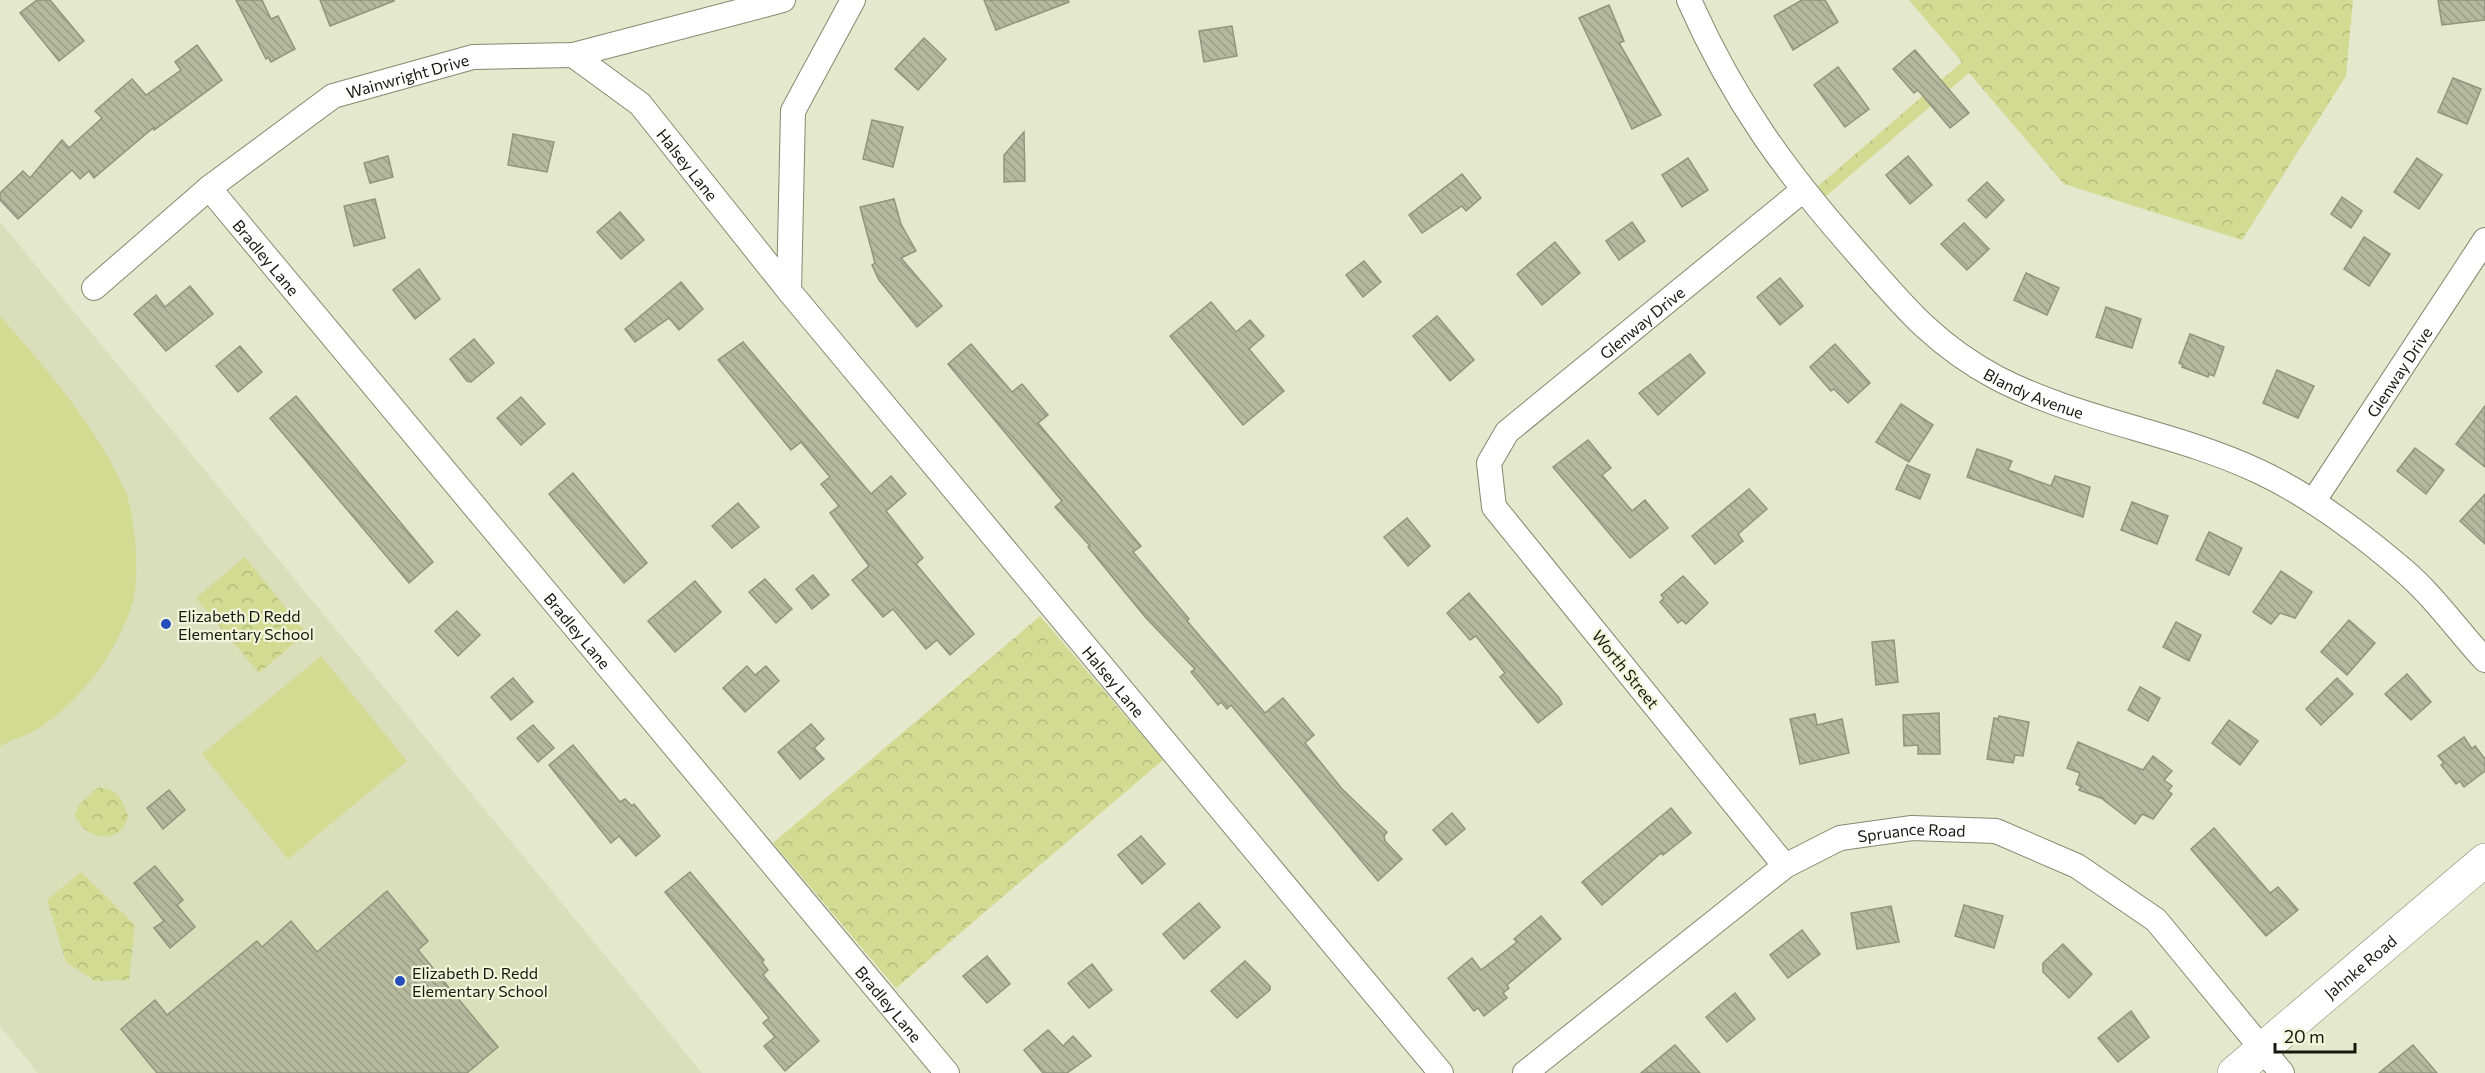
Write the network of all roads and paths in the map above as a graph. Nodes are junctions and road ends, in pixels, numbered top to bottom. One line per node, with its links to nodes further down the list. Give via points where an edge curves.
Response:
1 (783, 0): 4 (street, Wainwright Drive)
2 (853, 0): 9 (street, via 793,111)
3 (1689, 0): 6 (street, Blandy Avenue, via 1736,93)
4 (573, 55): 5 (street, Wainwright Drive, via 473,57 333,96); 9 (street, Halsey Lane, via 640,104)
5 (209, 188): 8 (street, Wainwright Drive); 16 (street, Bradley Lane)
6 (1802, 191): 10 (street, Glenway Drive, via 1507,432); 11 (street, Blandy Avenue, via 1915,320 1941,343 1979,367 2046,398 2241,464)
7 (2485, 240): 11 (street, Glenway Drive)
8 (94, 288)
9 (789, 291): 17 (street, Halsey Lane)
10 (1489, 463): 14 (street, Worth Street, via 1494,507)
11 (2313, 501): 12 (street, Blandy Avenue, via 2404,570)
12 (2485, 660)
13 (2485, 860): 15 (main road, Jahnke Road)
14 (1785, 866): 15 (street, Spruance Road, via 1840,838 1911,828 1996,831 2077,866 2156,920); 18 (street, Spruance Road)
15 (2272, 1061): 19 (main road, Jahnke Road)
16 (947, 1073)
17 (1441, 1073)
18 (1525, 1073)
19 (2234, 1073)

